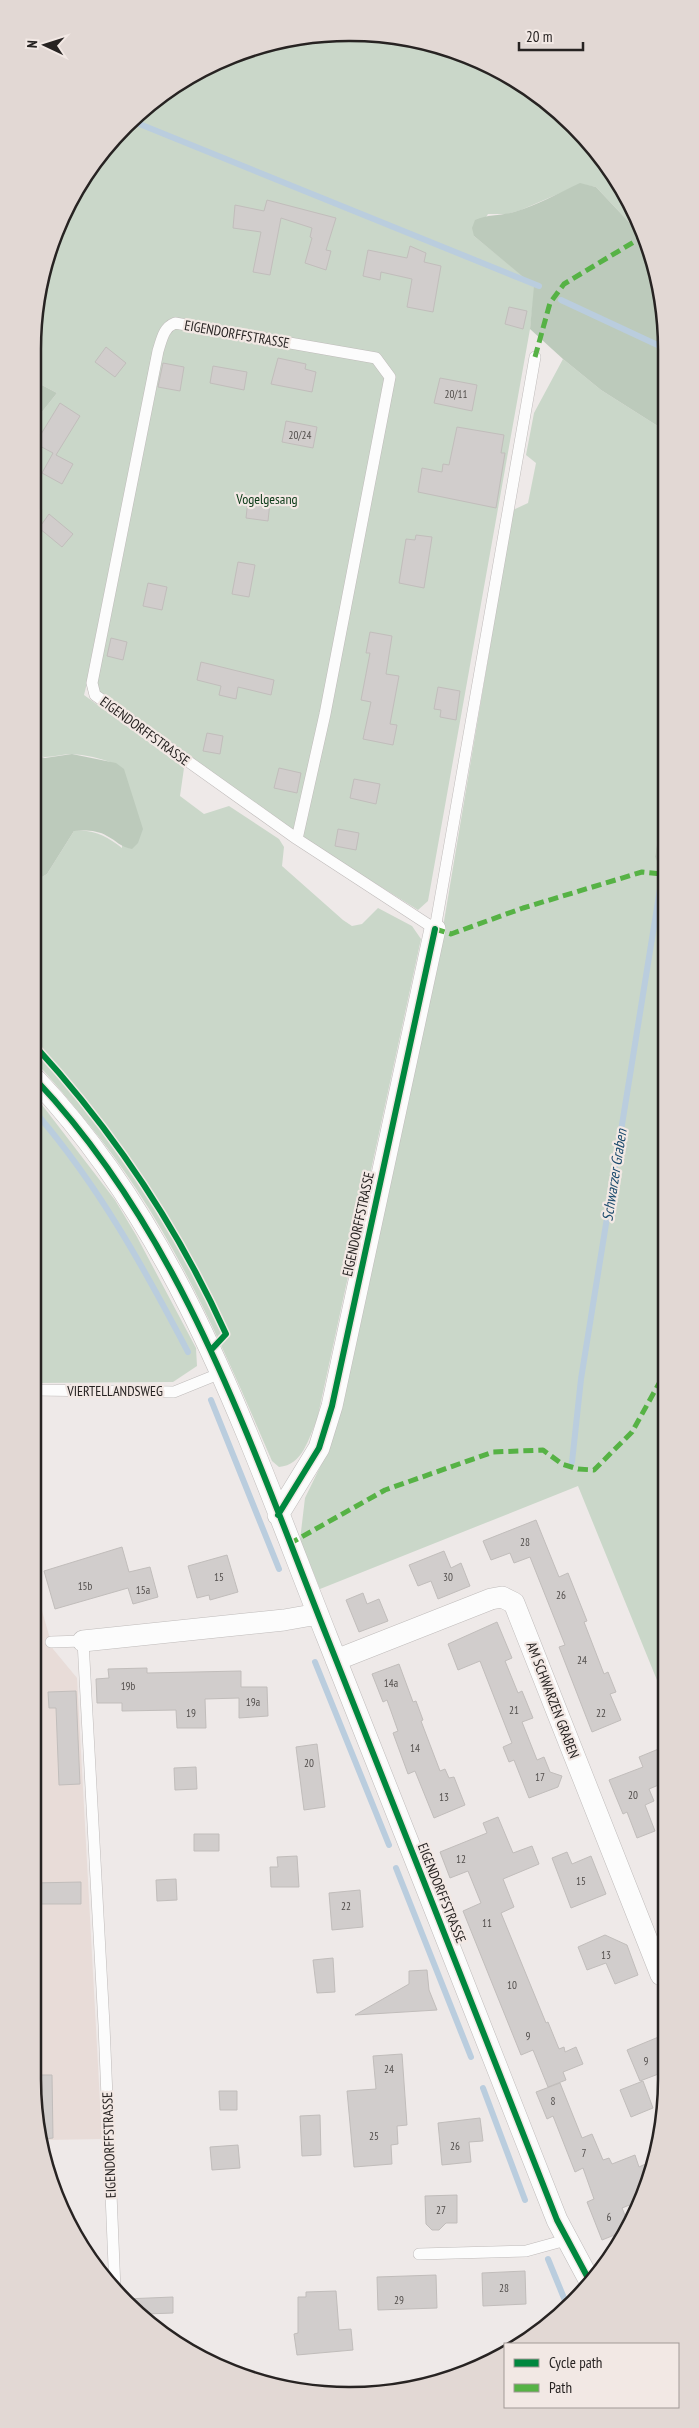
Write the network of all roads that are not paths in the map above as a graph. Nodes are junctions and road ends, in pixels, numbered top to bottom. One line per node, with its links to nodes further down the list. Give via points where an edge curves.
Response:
1 (535, 357): 3 (lane, EIGENDORFFSTRASSE)
2 (297, 839): 2 (lane, EIGENDORFFSTRASSE, via 325,714 390,377 376,358 175,323 164,331 158,351 92,683 95,695); 3 (lane, EIGENDORFFSTRASSE)
3 (435, 928): 7 (street, EIGENDORFFSTRASSE, via 332,1406 319,1448)
4 (41, 1086): 5 (street, via 100,1158 147,1227)
5 (222, 1373): 6 (lane, VIERTELLANDSWEG, via 174,1392); 7 (street, EIGENDORFFSTRASSE)
6 (41, 1390)
7 (278, 1515): 8 (street, EIGENDORFFSTRASSE)
8 (318, 1614): 9 (street); 11 (street, EIGENDORFFSTRASSE)
9 (83, 1641): 10 (lane); 16 (lane, EIGENDORFFSTRASSE)
10 (51, 1642)
11 (336, 1660): 12 (street, AM SCHWARZEN GRABEN, via 491,1600 502,1597 514,1603); 13 (street, EIGENDORFFSTRASSE)
12 (658, 1967)
13 (566, 2240): 14 (lane, via 526,2251); 15 (street, EIGENDORFFSTRASSE)
14 (419, 2254)
15 (586, 2275)
16 (114, 2278)

